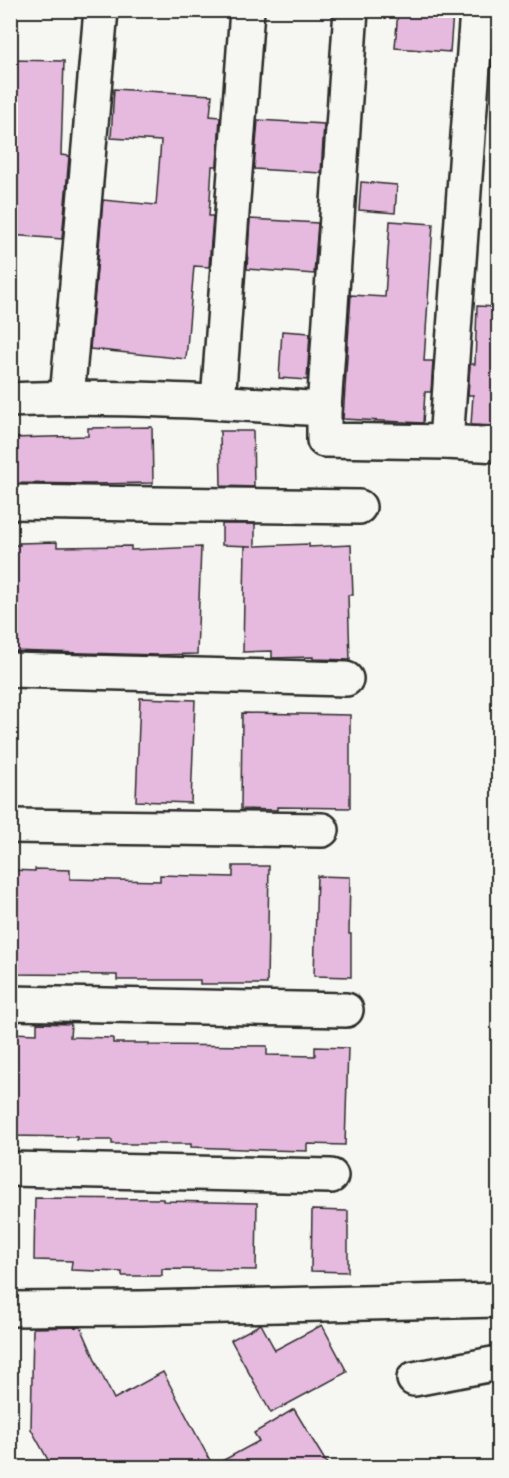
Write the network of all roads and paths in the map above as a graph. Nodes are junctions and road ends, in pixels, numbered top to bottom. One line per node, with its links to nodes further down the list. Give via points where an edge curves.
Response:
1 (100, 10): 5 (street)
2 (247, 10): 7 (street)
3 (351, 10): 8 (street)
4 (477, 10): 9 (street)
5 (67, 398): 6 (street); 7 (street)
6 (10, 400)
7 (218, 402): 8 (street)
8 (324, 409): 9 (street, via 324,440)
9 (446, 442): 10 (street)
10 (498, 445)
11 (10, 502): 12 (street)
12 (359, 507)
13 (10, 670): 14 (street)
14 (346, 679)
15 (10, 826): 16 (street)
16 (322, 830)
17 (10, 1003): 18 (street)
18 (346, 1010)
19 (10, 1169): 20 (street)
20 (331, 1176)
21 (498, 1300): 22 (street)
22 (10, 1309)
23 (498, 1363): 24 (street)
24 (414, 1379)

